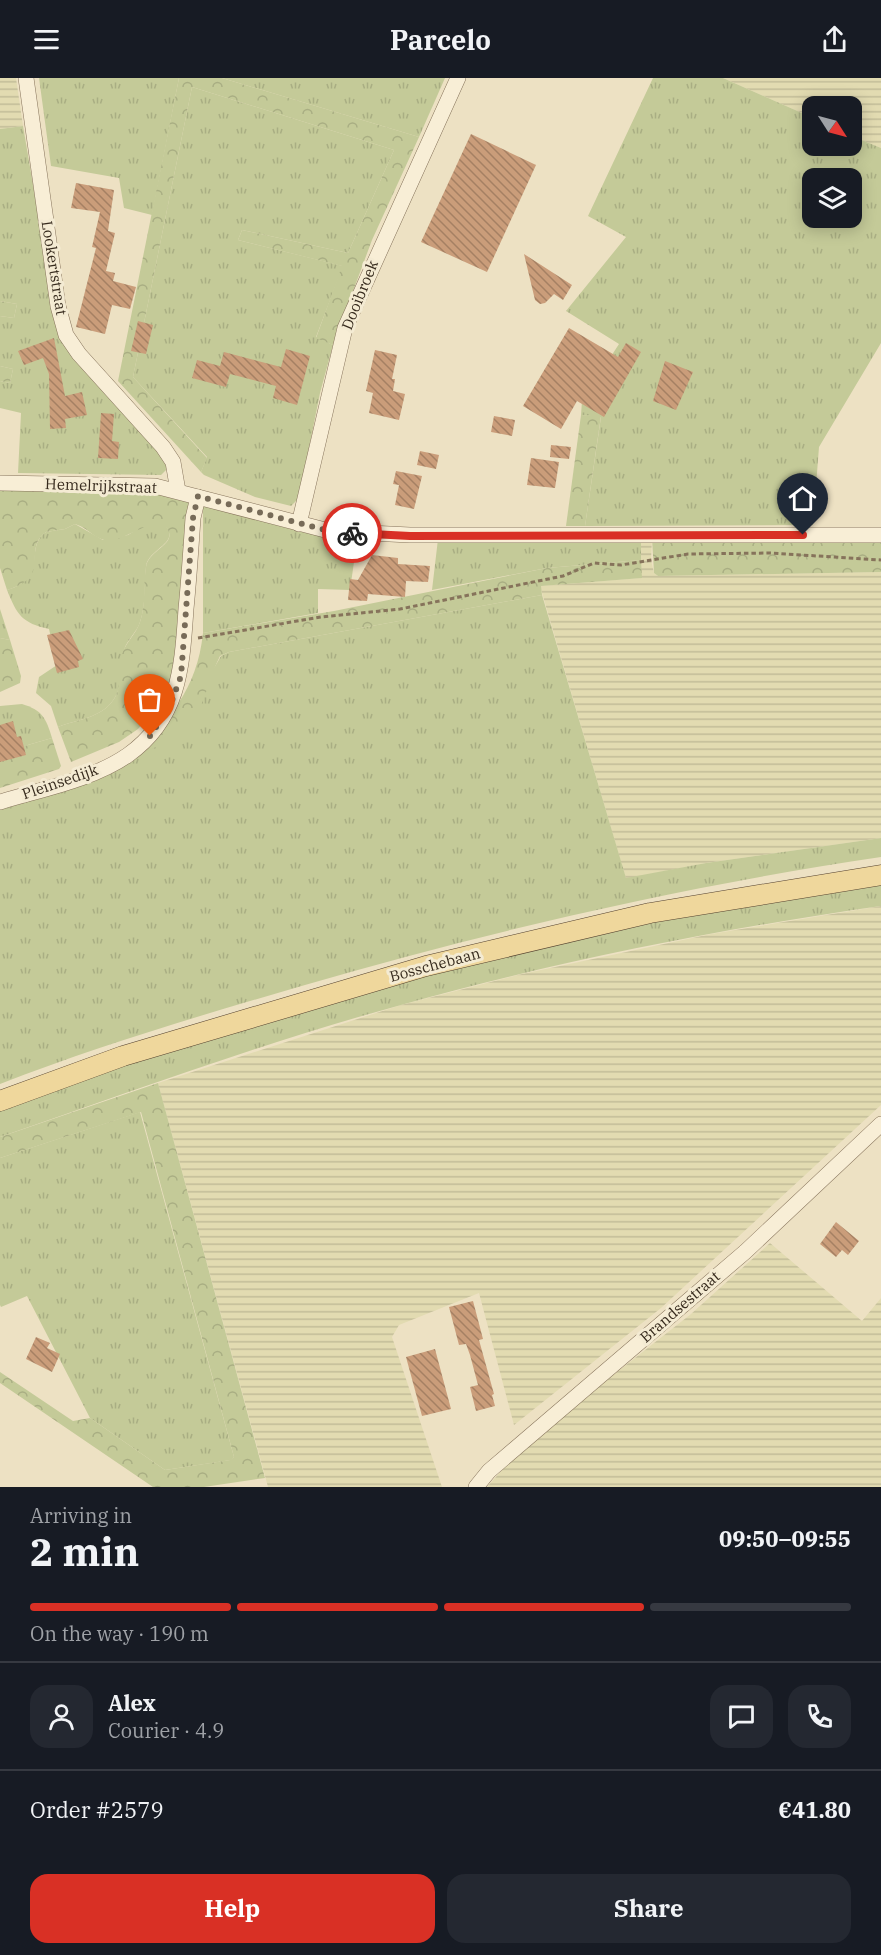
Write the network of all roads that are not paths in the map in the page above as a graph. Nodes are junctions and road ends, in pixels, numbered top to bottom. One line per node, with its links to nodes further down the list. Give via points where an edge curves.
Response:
1 (26, 78): 4 (street, Lookertstraat, via 58,306 66,335 164,447 172,462)
2 (458, 78): 6 (street, Dooibroek, via 345,328)
3 (0, 483): 4 (street, Hemelrijkstraat, via 155,486)
4 (178, 491): 5 (street, Hemelrijkstraat)
5 (198, 496): 6 (street, Hemelrijkstraat); 8 (street, Pleinsedijk, via 181,676 170,706 150,736 110,765)
6 (299, 524): 7 (street, Hemelrijkstraat, via 329,531 410,536)
7 (881, 535)
8 (0, 802)
9 (881, 875): 10 (main road, Bosschebaan, via 650,913 426,966 123,1056)
10 (0, 1101)
11 (881, 1124): 12 (street, Brandsestraat, via 745,1251 489,1471)
12 (476, 1487)

